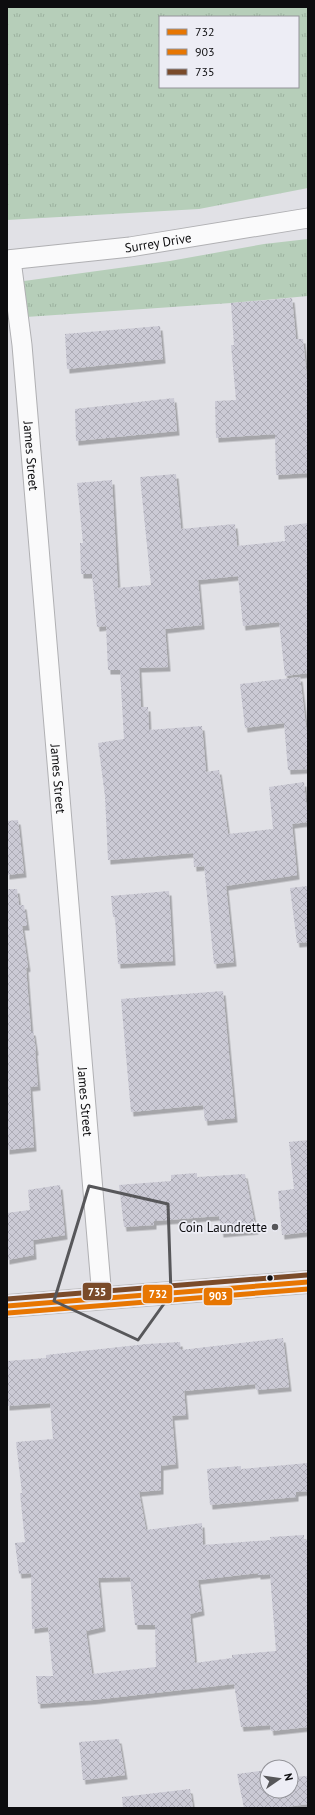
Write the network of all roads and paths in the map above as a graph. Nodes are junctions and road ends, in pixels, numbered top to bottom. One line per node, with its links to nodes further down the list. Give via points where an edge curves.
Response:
1 (308, 218): 2 (street, Surrey Drive, via 130,247)
2 (9, 260): 4 (street, James Street, via 22,353)
3 (308, 1282): 4 (main road)
4 (102, 1298): 5 (main road)
5 (7, 1306)

